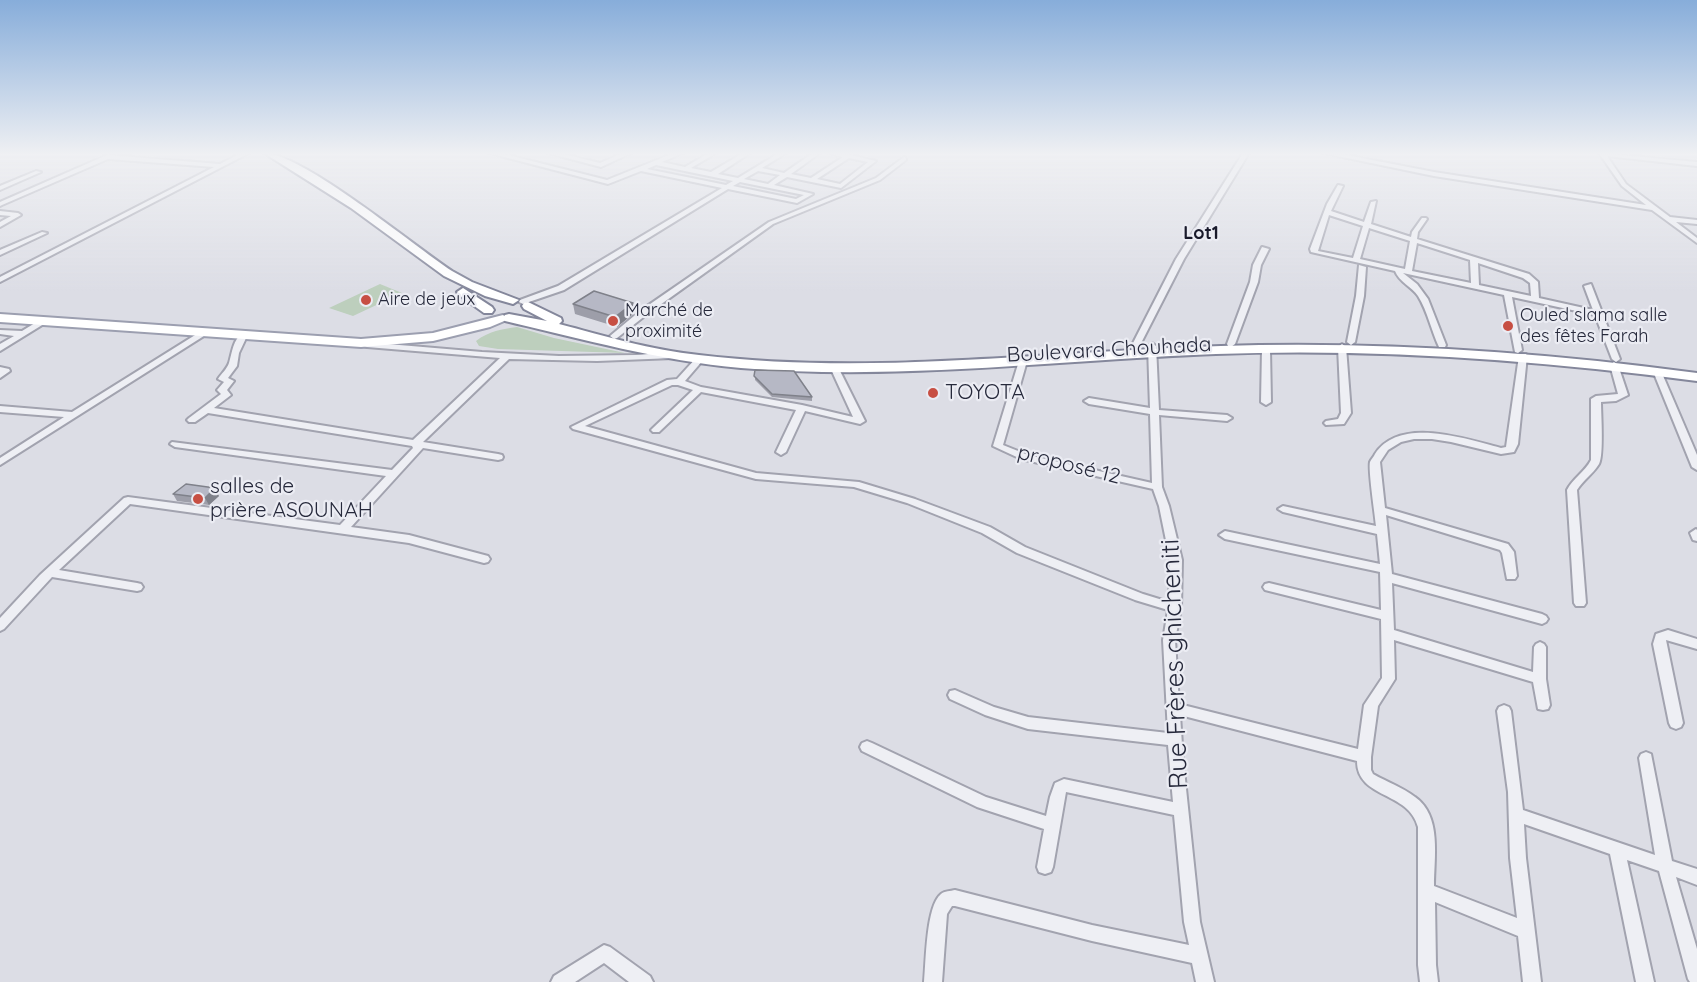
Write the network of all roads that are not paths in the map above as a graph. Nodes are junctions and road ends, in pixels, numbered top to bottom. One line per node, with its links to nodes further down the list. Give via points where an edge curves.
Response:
1 (157, 199): 30 (street)
2 (329, 199): 36 (main road)
3 (342, 199): 35 (main road, Boulevard Chouhada, via 457,281)
4 (708, 199): 35 (street, via 561,288)
5 (785, 199): 6 (street)
6 (801, 199)
7 (830, 199): 46 (street, via 769,225)
8 (1217, 199): 51 (street, via 1180,259)
9 (1334, 199): 14 (street)
10 (1595, 199): 13 (street)
11 (1642, 199): 13 (street)
12 (1374, 202): 19 (street)
13 (1654, 208): 17 (street)
14 (1327, 212): 19 (street); 27 (street, via 1315,252)
15 (0, 213): 20 (street, via 18,215)
16 (1424, 219): 22 (street)
17 (1669, 219): 18 (street); 23 (street)
18 (1697, 222)
19 (1366, 224): 22 (street); 27 (street)
20 (0, 225)
21 (44, 233): 25 (street)
22 (1414, 240): 26 (street); 29 (street)
23 (1697, 242)
24 (1265, 249): 48 (street)
25 (0, 254)
26 (1474, 259): 31 (street); 34 (street, via 1532,279)
27 (1359, 264): 28 (street); 49 (street, via 1360,296)
28 (1398, 269): 29 (street); 50 (street, via 1422,297)
29 (1408, 271): 31 (street)
30 (0, 280)
31 (1475, 286): 33 (street)
32 (1588, 286): 37 (street)
33 (1508, 295): 34 (street); 55 (street)
34 (1535, 300): 37 (street)
35 (521, 303): 36 (main road, via 495,304); 39 (main road, via 521,315); 46 (main road, Boulevard Chouhada, via 563,323)
36 (488, 310): 39 (main road, via 492,317); 44 (main road)
37 (1597, 313): 60 (street)
38 (0, 318): 40 (main road)
39 (506, 319): 44 (main road); 56 (main road)
40 (43, 322): 42 (street); 43 (main road)
41 (0, 332): 42 (street)
42 (23, 334): 52 (street)
43 (203, 334): 45 (main road); 73 (street)
44 (450, 334): 47 (main road)
45 (243, 336): 47 (main road); 71 (street, via 233,366 222,379 230,381 222,390 226,395)
46 (614, 336): 51 (main road, Boulevard Chouhada, via 706,353 832,360 973,357)
47 (361, 343): 57 (street)
48 (1232, 344): 49 (main road, Boulevard Chouhada); 53 (main road, Boulevard Chouhada)
49 (1347, 345): 50 (main road, Boulevard Chouhada); 54 (main road); 55 (main road); 76 (street, via 1346,412 1341,422)
50 (1442, 345): 55 (main road, Boulevard Chouhada)
51 (1135, 347): 53 (main road, Boulevard Chouhada)
52 (0, 348)
53 (1152, 349): 54 (main road); 59 (main road); 72 (street, Rue Frères ghicheniti)
54 (1266, 349): 68 (street)
55 (1521, 353): 60 (main road); 87 (street, via 1510,450 1430,435 1387,445 1376,462)
56 (675, 355): 57 (street, via 616,360); 58 (main road)
57 (507, 357): 78 (street)
58 (700, 359): 61 (main road); 65 (street)
59 (1023, 361): 61 (main road); 85 (street, proposé 12, via 998,446 1034,459)
60 (1615, 362): 62 (main road); 63 (main road); 97 (street, via 1623,395 1596,399 1596,460 1593,469 1572,490)
61 (834, 368): 69 (street, via 860,421)
62 (1697, 371)
63 (1658, 372): 64 (main road); 83 (street)
64 (1697, 377)
65 (679, 382): 66 (street); 98 (street, via 670,382 576,427 756,476 855,484 889,494 986,530 1021,550)
66 (699, 389): 69 (street); 77 (street)
67 (1089, 401): 72 (street)
68 (1266, 402)
69 (802, 408): 80 (street)
70 (0, 409): 73 (street)
71 (207, 410): 75 (street); 78 (street)
72 (1155, 412): 74 (street); 85 (street, Rue Frères ghicheniti)
73 (72, 415): 82 (street)
74 (1227, 418)
75 (192, 420)
76 (1329, 423)
77 (656, 430)
78 (416, 443): 81 (street); 84 (street, via 417,448)
79 (175, 444): 84 (street)
80 (781, 452)
81 (498, 457)
82 (0, 462)
83 (1697, 467)
84 (395, 474): 88 (street)
85 (1157, 487): 98 (street, Rue Frères ghicheniti, via 1176,560)
86 (1283, 509): 89 (street)
87 (1380, 510): 89 (street); 94 (street, via 1504,547)
88 (343, 530): 91 (street, via 409,539); 92 (street, via 128,500)
89 (1381, 531): 93 (street)
90 (1225, 536): 93 (street)
91 (484, 559)
92 (50, 573): 95 (street); 101 (street)
93 (1386, 573): 99 (street); 100 (street)
94 (1511, 576)
95 (137, 587)
96 (1269, 587): 99 (street)
97 (1580, 603)
98 (1175, 608): 108 (street, Rue Frères ghicheniti, via 1169,640)
99 (1388, 616): 102 (street)
100 (1542, 619)
101 (0, 626)
102 (1388, 633): 105 (street); 113 (street, via 1388,678 1371,705)
103 (1697, 644): 110 (street, via 1660,637)
104 (1540, 647): 105 (street)
105 (1539, 679): 107 (street)
106 (955, 695): 111 (street, via 1028,723)
107 (1543, 705)
108 (1173, 708): 111 (street, Rue Frères ghicheniti); 113 (street)
109 (1504, 711): 116 (street)
110 (1676, 723)
111 (1175, 740): 115 (street, Rue Frères ghicheniti)
112 (867, 747): 117 (street, via 982,802)
113 (1364, 757): 122 (street, via 1368,778 1410,801 1425,815)
114 (1646, 758): 119 (street)
115 (1181, 810): 117 (street, via 1064,785 1057,797); 124 (street, Rue Frères ghicheniti, via 1192,922)
116 (1516, 814): 118 (street); 123 (street)
117 (1053, 825): 120 (street)
118 (1617, 848): 119 (street); 126 (street)
119 (1665, 865): 121 (street); 125 (street)
120 (1045, 867)
121 (1697, 877)
122 (1428, 891): 123 (street); 131 (street)
123 (1525, 930): 132 (street)
124 (1200, 956): 129 (street, via 955,898 947,899 939,912); 130 (street, Rue Frères ghicheniti)
125 (1697, 979)
126 (1646, 981)
127 (560, 982): 128 (street, via 604,953)
128 (644, 982)
129 (933, 982)
130 (1205, 982)
131 (1429, 982)
132 (1533, 982)

